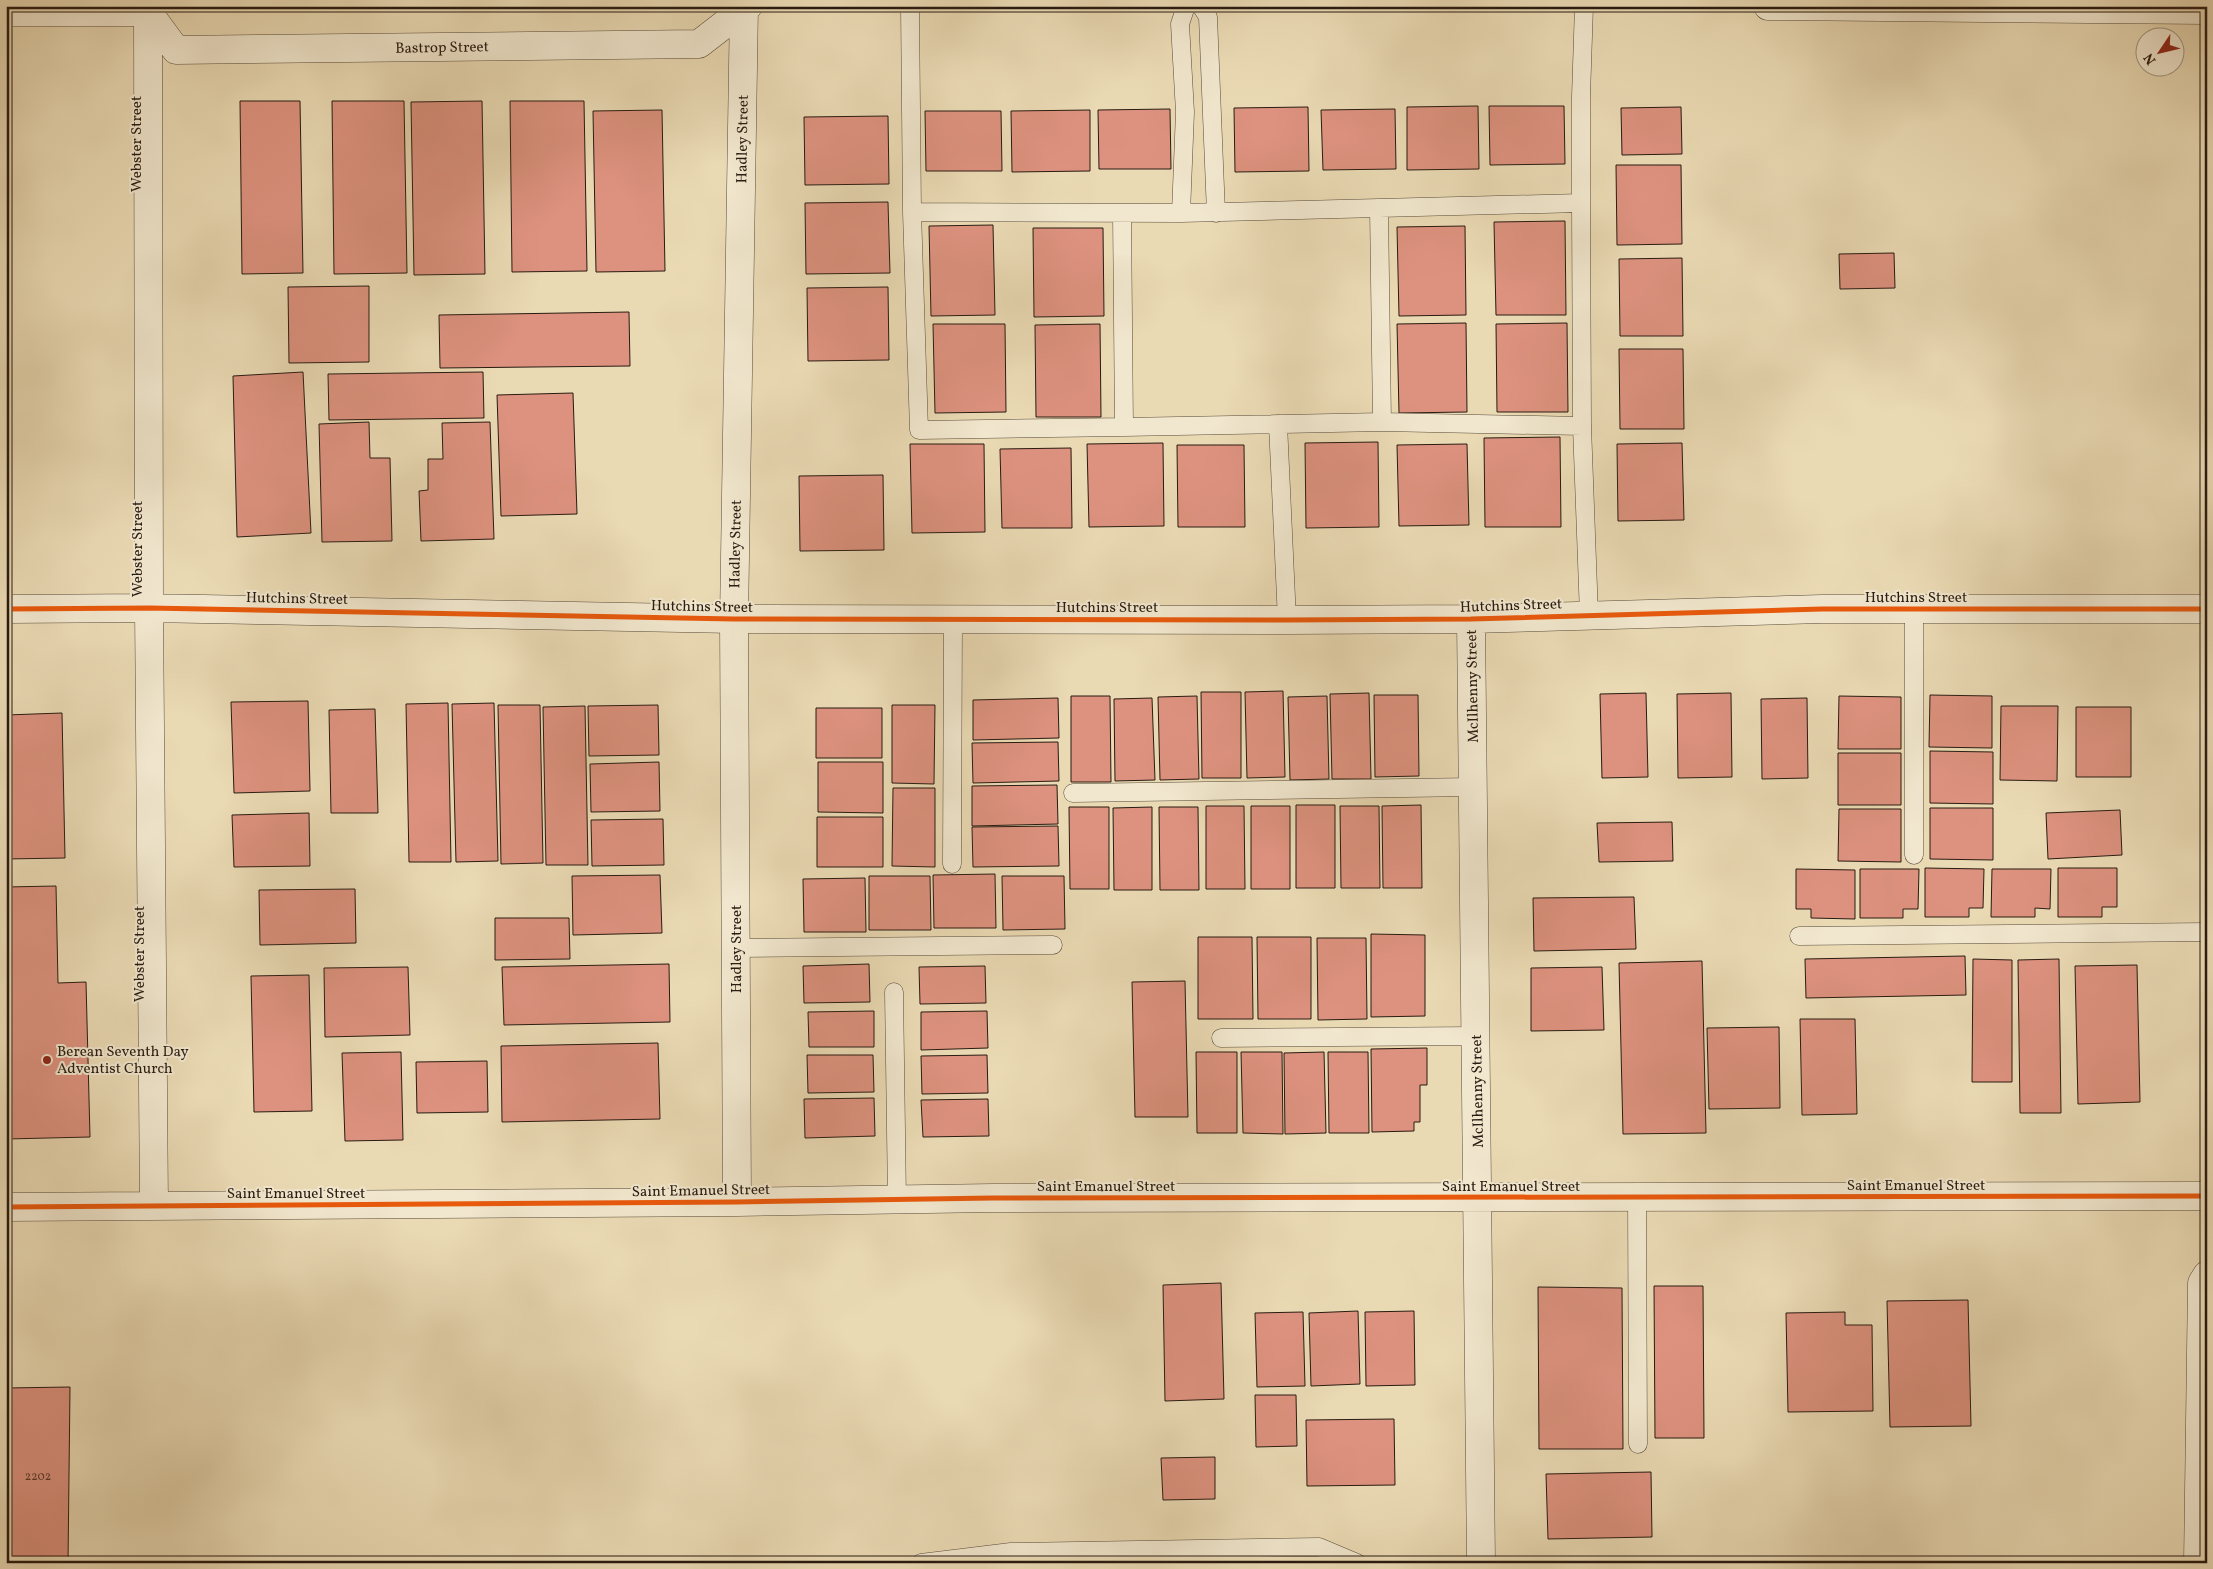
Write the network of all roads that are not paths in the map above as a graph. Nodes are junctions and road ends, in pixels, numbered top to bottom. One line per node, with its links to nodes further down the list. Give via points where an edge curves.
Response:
1 (910, 6): 13 (lane)
2 (1186, 6): 16 (lane, via 1180,24 1185,112)
3 (1201, 6): 15 (lane, via 1208,17)
4 (1584, 6): 11 (lane)
5 (1768, 6): 6 (street)
6 (1815, 6): 9 (street)
7 (744, 7): 8 (street, Bastrop Street, via 699,44 176,50); 26 (street, Hadley Street)
8 (149, 8): 10 (street); 21 (street, Webster Street)
9 (2207, 10)
10 (6, 12)
11 (1581, 203): 12 (lane); 19 (lane)
12 (1379, 208): 15 (lane); 17 (lane)
13 (912, 212): 14 (lane); 20 (lane, via 919,430)
14 (1122, 213): 16 (lane); 20 (lane)
15 (1216, 213): 16 (lane)
16 (1181, 214)
17 (1382, 422): 18 (lane); 19 (lane)
18 (1278, 424): 20 (lane); 29 (lane)
19 (1582, 426): 25 (lane)
20 (1124, 427)
21 (149, 608): 22 (street, Hutchins Street); 26 (street, Hutchins Street); 46 (street, Webster Street)
22 (6, 609)
23 (2207, 609): 24 (street, Hutchins Street)
24 (1914, 610): 25 (street, Hutchins Street, via 1822,609); 32 (lane)
25 (1589, 616): 27 (street, Hutchins Street)
26 (734, 619): 28 (street, Hutchins Street); 37 (street, Hadley Street)
27 (1471, 619): 29 (street, Hutchins Street); 30 (street, McIlhenny Street)
28 (953, 620): 29 (street, Hutchins Street); 33 (lane)
29 (1287, 620)
30 (1474, 787): 31 (lane); 39 (street, McIlhenny Street)
31 (1073, 793)
32 (1914, 855)
33 (952, 864)
34 (2207, 932): 35 (lane)
35 (1799, 936)
36 (1053, 945): 37 (lane)
37 (736, 948): 45 (street, Hadley Street)
38 (894, 992): 44 (lane)
39 (1476, 1036): 40 (lane); 43 (street, McIlhenny Street)
40 (1221, 1038)
41 (2207, 1196): 42 (street, Saint Emanuel Street)
42 (1637, 1198): 43 (street, Saint Emanuel Street); 49 (lane)
43 (1478, 1199): 44 (street, Saint Emanuel Street); 52 (street, McIlhenny Street)
44 (897, 1200): 45 (street, Saint Emanuel Street)
45 (737, 1202): 46 (street, Saint Emanuel Street)
46 (154, 1206): 47 (street, Saint Emanuel Street)
47 (6, 1207)
48 (2207, 1275): 53 (street, via 2202,1283)
49 (1638, 1444)
50 (921, 1563): 51 (lane, via 1011,1552 1319,1547)
51 (1357, 1563)
52 (1481, 1563)
53 (2198, 1563)

